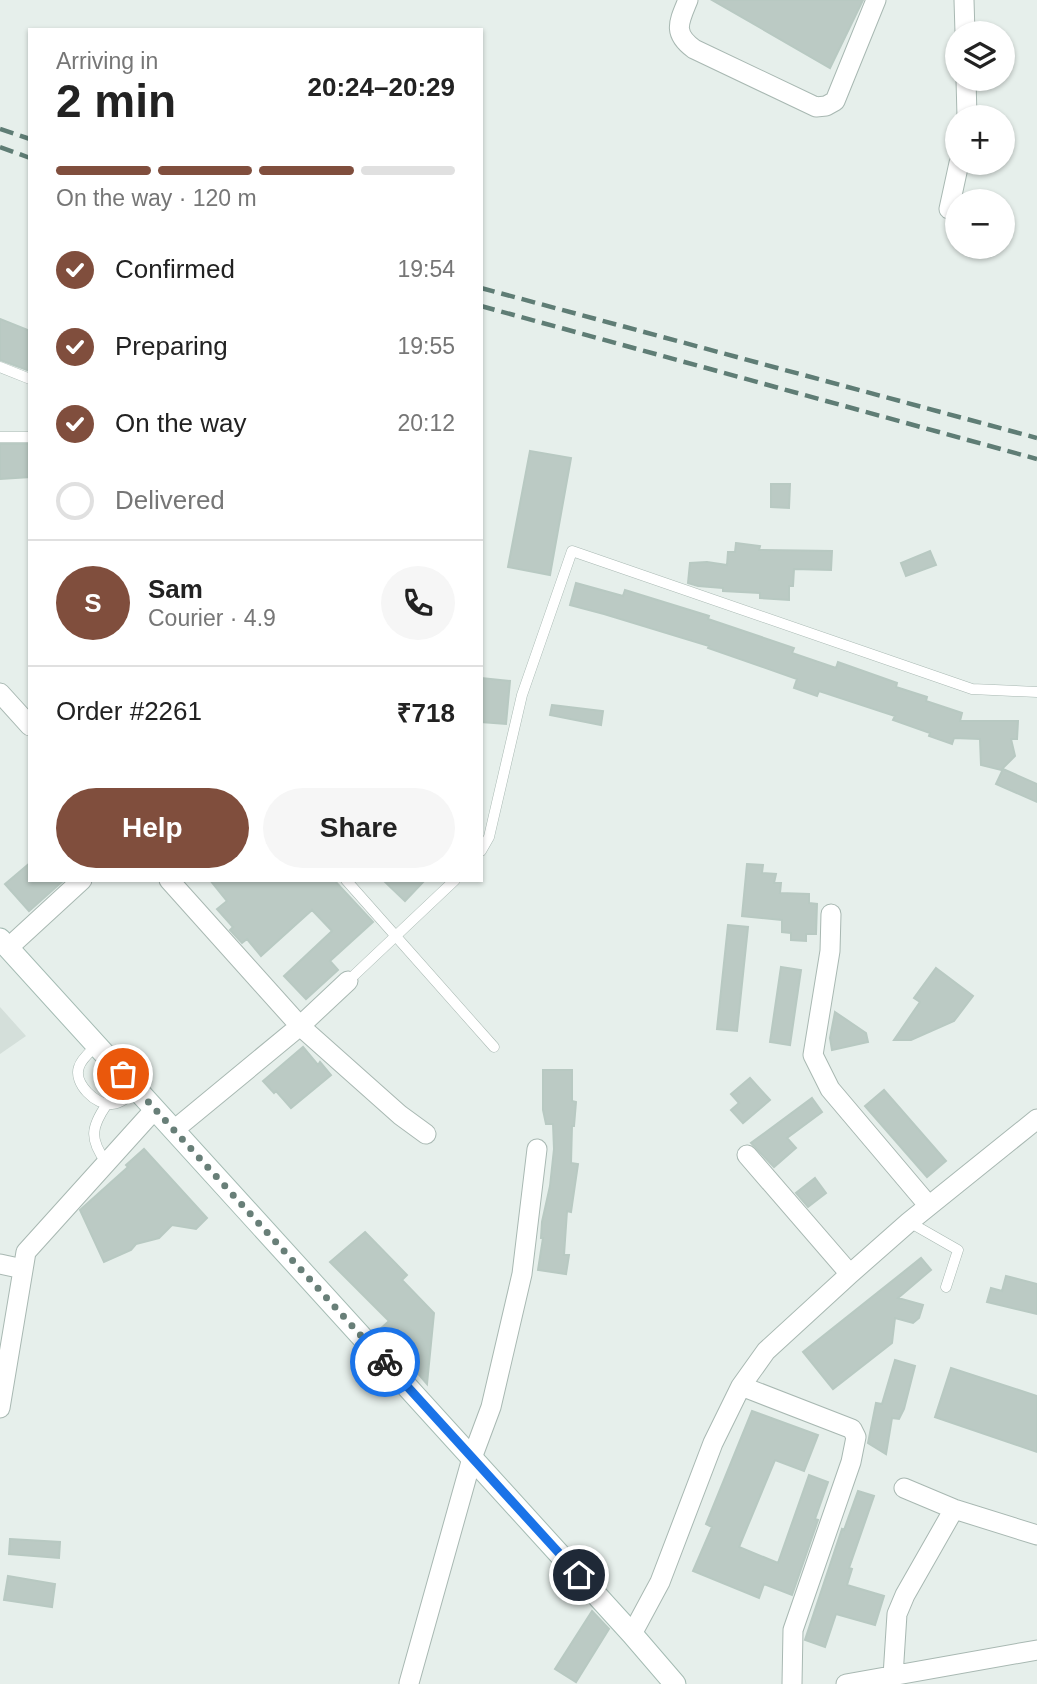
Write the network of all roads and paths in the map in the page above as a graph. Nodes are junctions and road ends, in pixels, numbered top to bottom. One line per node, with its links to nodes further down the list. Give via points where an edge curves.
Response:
1 (688, 0): 2 (street, via 680,21 683,40 816,107 835,101)
2 (876, 0)
3 (964, 0): 4 (street)
4 (965, 21)
5 (0, 367): 6 (lane)
6 (28, 378)
7 (0, 437): 8 (lane)
8 (28, 437)
9 (1037, 692): 12 (lane, via 972,690 572,551 522,695)
10 (0, 693): 11 (street)
11 (28, 724)
12 (483, 848)
13 (80, 882): 19 (street)
14 (171, 882): 21 (street)
15 (348, 882): 18 (lane)
16 (453, 882): 18 (lane)
17 (831, 914): 33 (street, via 830,951 813,1055 830,1089)
18 (396, 936): 20 (lane); 23 (lane)
19 (4, 944): 22 (main road)
20 (348, 981): 21 (street)
21 (300, 1027): 28 (street); 29 (street)
22 (97, 1045): 24 (main road); 25 (lane, via 81,1063 78,1078)
23 (494, 1048)
24 (136, 1088): 25 (lane, via 122,1101); 26 (main road)
25 (107, 1104): 32 (lane, via 93,1135)
26 (155, 1109): 28 (main road); 32 (street)
27 (1037, 1119): 33 (street)
28 (174, 1130): 41 (main road)
29 (426, 1134)
30 (537, 1149): 41 (street, via 522,1274 491,1407)
31 (747, 1155): 37 (street)
32 (106, 1163): 36 (street, via 26,1252)
33 (929, 1206): 34 (street)
34 (909, 1222): 37 (street); 38 (lane, via 958,1250)
35 (0, 1264): 36 (street)
36 (23, 1269): 40 (street)
37 (850, 1274): 39 (street, via 766,1351)
38 (946, 1287)
39 (741, 1386): 45 (street, via 713,1443 660,1582); 50 (street, via 852,1429 856,1437 793,1630)
40 (0, 1408)
41 (472, 1458): 45 (main road); 48 (street)
42 (904, 1488): 43 (street)
43 (954, 1509): 44 (street); 47 (street, via 897,1614)
44 (1037, 1535)
45 (632, 1634): 49 (main road)
46 (1037, 1650): 47 (street)
47 (893, 1676): 51 (street)
48 (409, 1683)
49 (675, 1684)
50 (792, 1684)
51 (846, 1684)

